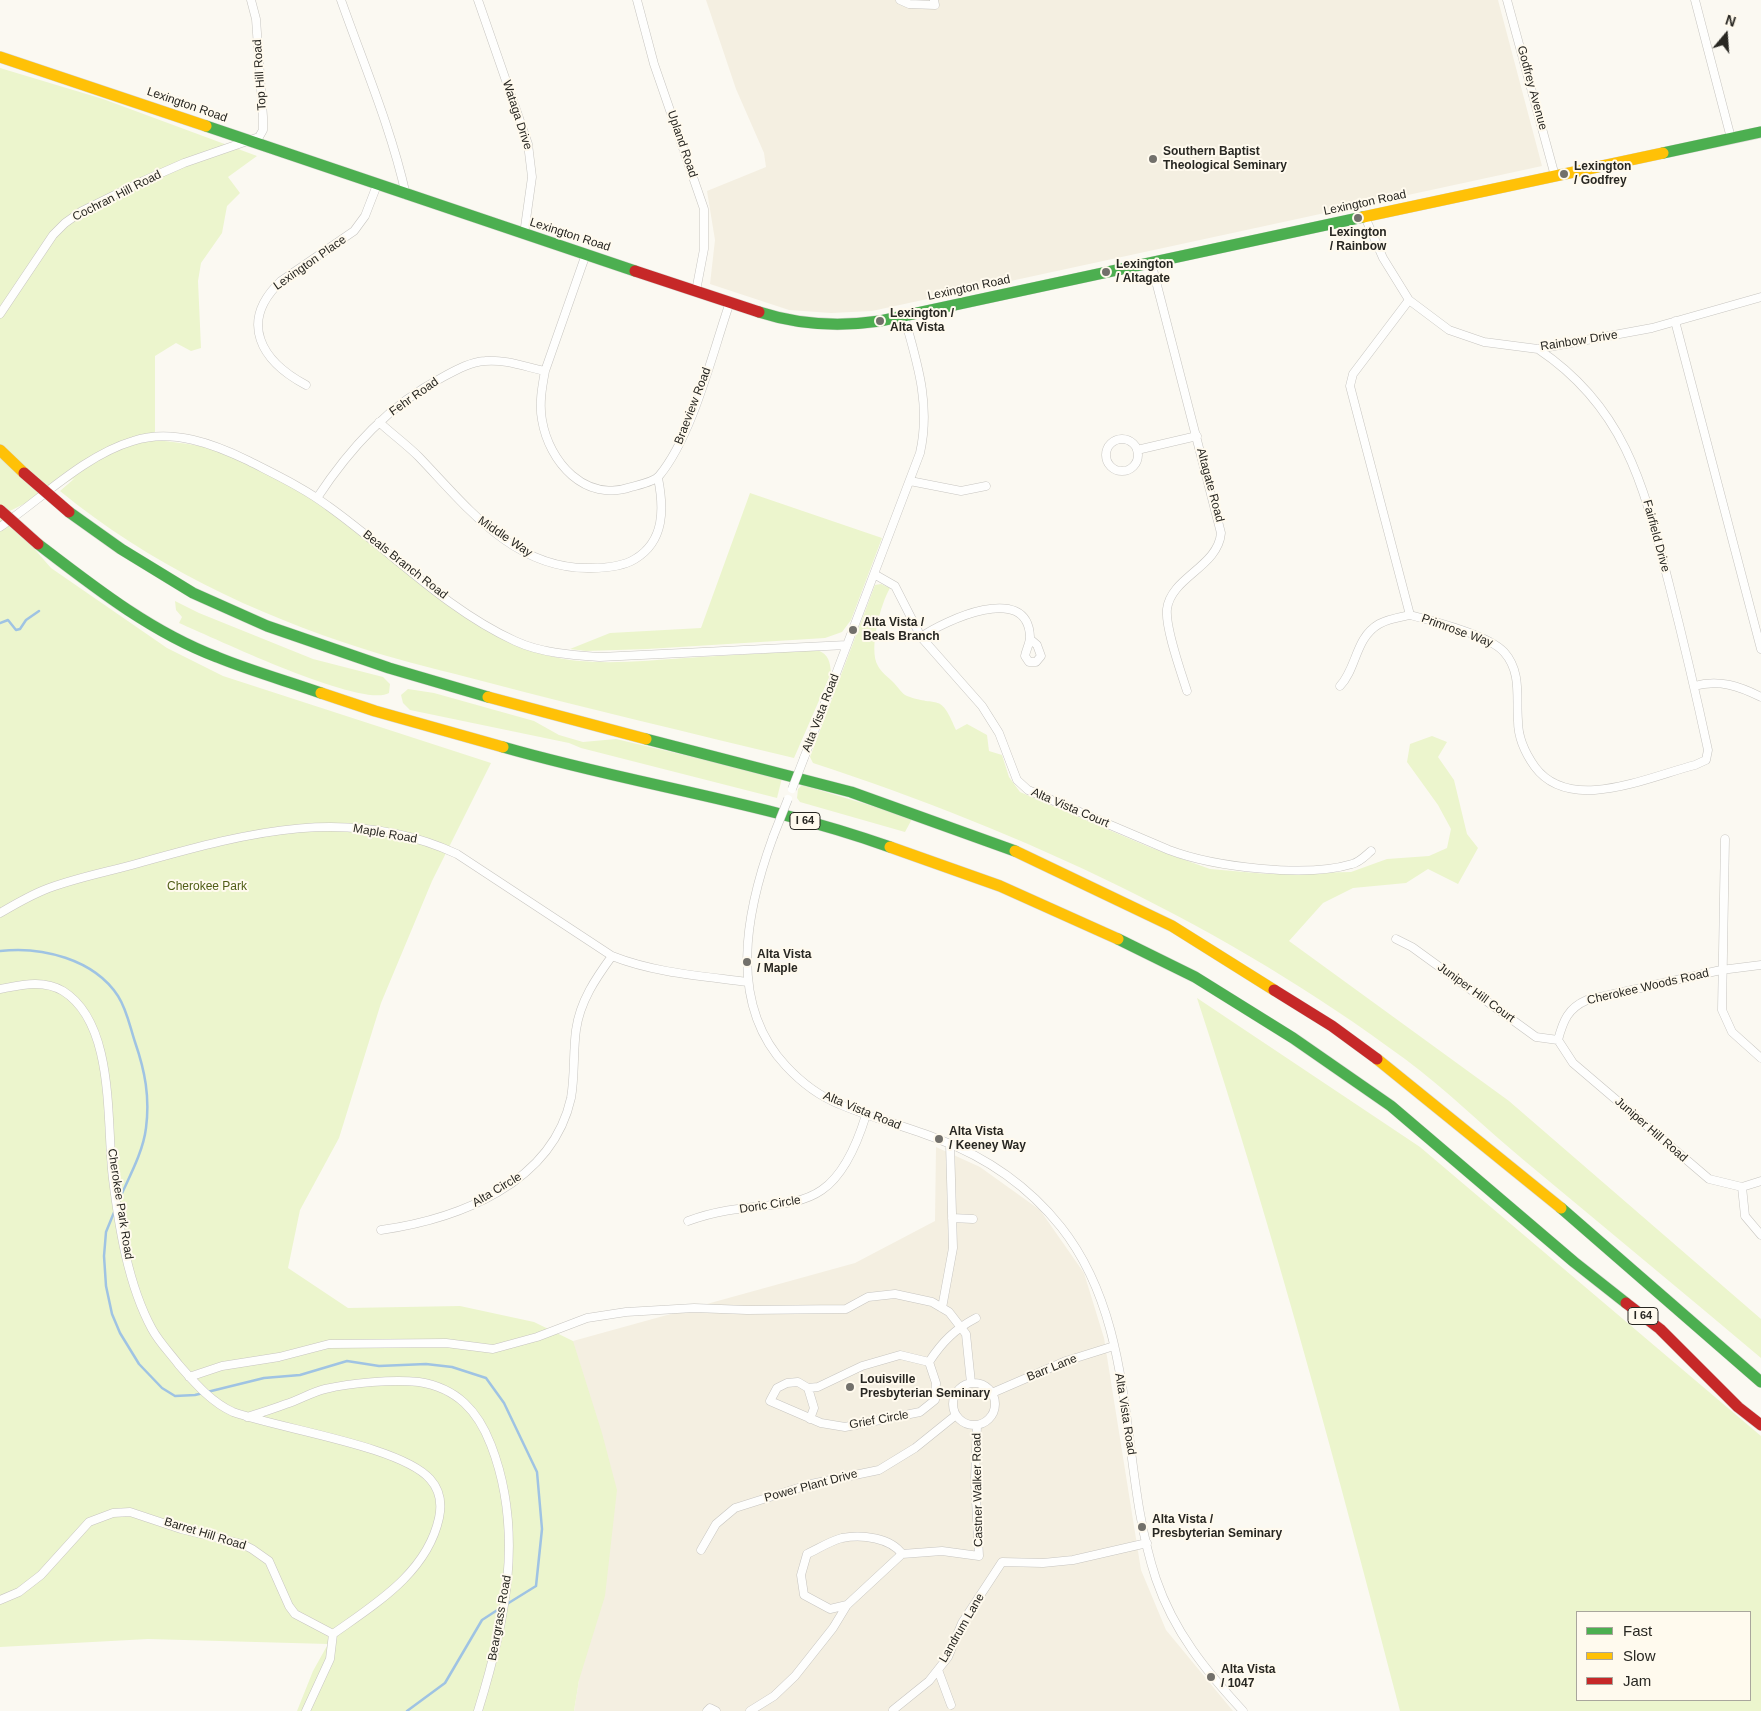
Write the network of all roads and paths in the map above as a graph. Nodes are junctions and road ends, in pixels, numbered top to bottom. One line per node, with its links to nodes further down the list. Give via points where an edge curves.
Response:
1 (251, 0): 12 (street, Top Hill Road, via 258,45 263,130 260,138)
2 (341, 0): 15 (street, via 372,81)
3 (478, 0): 17 (street, Wataga Drive, via 528,144 532,177)
4 (637, 0): 20 (street, Upland Road, via 654,64 704,209 704,250)
5 (900, 0): 6 (street, via 910,4 935,5)
6 (934, 0)
7 (1507, 0): 13 (street, Godfrey Avenue)
8 (1695, 0): 11 (street)
9 (0, 57): 12 (main road, Lexington Road)
10 (1761, 132): 11 (main road, Lexington Road)
11 (1731, 138): 13 (main road, Lexington Road)
12 (247, 141): 14 (main road, Lexington Road); 24 (street, Cochran Hill Road, via 142,181 82,211 65,223 38,256)
13 (1555, 176): 16 (main road, Lexington Road)
14 (376, 185): 15 (main road, Lexington Road); 29 (street, Lexington Place, via 365,216 354,231 280,281 263,304 259,327 264,349 272,362)
15 (406, 195): 17 (main road, Lexington Road)
16 (1365, 217): 19 (main road, Lexington Road); 22 (street, Rainbow Drive)
17 (524, 234): 18 (main road, Lexington Road)
18 (586, 254): 20 (main road, Lexington Road); 28 (street)
19 (1151, 262): 25 (main road, Lexington Road); 31 (street, Altagate Road)
20 (696, 291): 23 (main road, Lexington Road)
21 (1761, 297): 26 (street, Rainbow Drive)
22 (1408, 300): 27 (street, Rainbow Drive, via 1441,325 1469,338); 41 (street, Primrose Way, via 1361,361 1350,386)
23 (730, 302): 25 (main road, Lexington Road, via 775,317 808,323 868,323); 34 (street, Braeview Road, via 681,443)
24 (0, 314)
25 (904, 316): 35 (street, Alta Vista Road, via 922,384 925,412 923,439)
26 (1675, 321): 27 (street, Rainbow Drive); 45 (street)
27 (1538, 349): 47 (street, Fairfield Drive, via 1582,383 1616,429 1631,458 1655,530)
28 (545, 371): 30 (street, Fehr Road, via 493,360 476,362 436,380); 34 (street, via 541,410 545,435 554,456 573,477 590,487 607,491 629,488)
29 (306, 385)
30 (380, 422): 34 (street, Middle Way, via 413,451 482,524 526,553 560,566 602,568 622,565 641,555 659,529 662,509); 37 (street, Fehr Road, via 354,448)
31 (1197, 436): 33 (street); 48 (street, Altagate Road, via 1222,533 1217,550 1168,603 1170,628)
32 (0, 450): 77 (main road, I 64, bridge, via 69,512 122,549 193,593 267,626 389,668 523,707 851,792 1000,844 1172,926 1332,1026 1393,1071 1579,1224)
33 (1137, 450): 33 (street, via 1130,442 1120,439 1110,444 1106,459 1111,468 1126,471 1137,461)
34 (658, 478)
35 (910, 481): 36 (street, via 961,491); 40 (street, Alta Vista Road)
36 (986, 486)
37 (317, 498): 39 (street, Beals Branch Road, via 294,483 230,452 188,439 155,437 132,441 104,453); 44 (street, Beals Branch Road, via 478,620 517,642 537,649 600,657)
38 (0, 510): 85 (main road, I 64, bridge, via 38,544 103,593 159,629 216,657 375,711 509,749 859,836 1018,894 1088,924 1196,978 1293,1038 1391,1106 1574,1262 1660,1329 1738,1407)
39 (0, 527)
40 (874, 574): 42 (street, Alta Vista Court, via 895,586); 44 (street, Alta Vista Road)
41 (1410, 615): 46 (street, via 1385,621 1367,634 1351,672); 50 (street, Primrose Way, via 1488,640 1503,650 1517,680 1518,722 1523,747 1537,770 1556,785 1572,790 1595,791 1695,765)
42 (921, 637): 43 (street, via 946,622 996,607 1019,615); 52 (street, Alta Vista Court, via 982,706 999,732 1017,780 1028,790 1169,850 1218,864 1283,869 1327,868 1354,864)
43 (1030, 639)
44 (848, 644): 58 (street, Alta Vista Road, bridge, via 762,868 752,914)
45 (1761, 649)
46 (1340, 686)
47 (1694, 686): 49 (street, via 1717,682); 50 (street, Fairfield Drive)
48 (1187, 691)
49 (1761, 697)
50 (1708, 758)
51 (1726, 839): 57 (street)
52 (1371, 851)
53 (0, 912): 55 (street, Maple Road, via 44,890 228,838 283,829 352,827 414,838 457,854)
54 (1396, 939): 60 (street, Juniper Hill Court, via 1412,947 1536,1037)
55 (612, 956): 58 (street, Maple Road, via 659,970); 69 (street, Alta Circle, via 591,988 580,1013 570,1099 554,1138 537,1161 493,1196 467,1208)
56 (1761, 965): 57 (street, Cherokee Woods Road)
57 (1722, 970): 60 (street, Cherokee Woods Road, via 1587,1000 1569,1012); 61 (street, via 1721,1002 1725,1022)
58 (748, 982): 62 (street, Alta Vista Road, via 760,1028 780,1060 818,1093)
59 (0, 989): 76 (street, Cherokee Park Road, via 29,984 49,985 70,996 88,1018 106,1082 113,1180 135,1284 158,1341)
60 (1558, 1040): 65 (street, Juniper Hill Road, via 1573,1063 1700,1173 1714,1182)
61 (1761, 1058)
62 (866, 1115): 63 (street, Alta Vista Road); 68 (street, Doric Circle, via 848,1162 817,1194 791,1204 714,1212)
63 (950, 1144): 66 (street); 74 (street, Alta Vista Road, via 980,1158 1023,1188 1061,1227 1089,1271 1106,1313)
64 (1761, 1181): 65 (street, Juniper Hill Road)
65 (1742, 1187): 70 (street, via 1745,1216)
66 (952, 1218): 67 (street); 71 (street, via 953,1248)
67 (973, 1219)
68 (688, 1221)
69 (381, 1230)
70 (1761, 1235)
71 (942, 1308): 73 (street); 76 (street, via 932,1302 895,1294 868,1297 846,1309 694,1308 626,1312 587,1318 536,1338 494,1349 446,1343 329,1344 279,1357 222,1366)
72 (976, 1318): 73 (street)
73 (960, 1326): 75 (street, via 942,1343); 78 (street, via 966,1334)
74 (1114, 1346): 80 (street, Barr Lane, via 1066,1360); 86 (street, Alta Vista Road)
75 (929, 1362): 79 (street, Grief Circle, via 900,1355); 83 (street, Grief Circle, via 936,1383 935,1400 920,1412 845,1427)
76 (191, 1379): 82 (street, Cherokee Park Road, via 216,1402)
77 (1761, 1382)
78 (971, 1383): 80 (street, via 983,1385); 81 (street, via 961,1388 954,1398)
79 (808, 1388): 83 (street, via 814,1408); 83 (street, Grief Circle, via 798,1382 787,1383 777,1388 770,1401)
80 (992, 1393): 84 (street, via 995,1404 992,1416)
81 (956, 1415): 84 (street, via 965,1423); 87 (street, Power Plant Drive, via 915,1448 878,1470 811,1484 735,1508 716,1524)
82 (246, 1417): 91 (street, via 393,1457 420,1470 437,1489 440,1502 438,1522 420,1559 389,1594); 96 (street, Beargrass Road, via 324,1389 418,1382 443,1388 458,1396 480,1420 507,1499 509,1551 501,1622)
83 (810, 1419)
84 (977, 1425): 88 (street, Castner Walker Road, via 975,1481 979,1556 942,1551)
85 (1761, 1425)
86 (1147, 1543): 92 (street, Landrum Lane, via 1073,1560 1002,1562 962,1623 948,1657); 100 (street, Alta Vista Road, via 1158,1583 1183,1638 1211,1677)
87 (701, 1550)
88 (902, 1554): 90 (street); 90 (street, via 896,1546 875,1538 842,1538 807,1554 801,1575 804,1595 830,1609)
89 (0, 1600): 91 (street, Barret Hill Road, via 19,1592 41,1575 89,1522 113,1513 130,1512 252,1549 269,1561 295,1614)
90 (847, 1605): 99 (street, via 795,1676 774,1696)
91 (333, 1634): 95 (street, via 330,1660)
92 (938, 1670): 93 (street); 94 (street, Landrum Lane)
93 (952, 1705)
94 (894, 1710)
95 (306, 1711)
96 (478, 1711)
97 (707, 1711): 98 (street, via 710,1708)
98 (716, 1711)
99 (750, 1711)
100 (1243, 1711)

